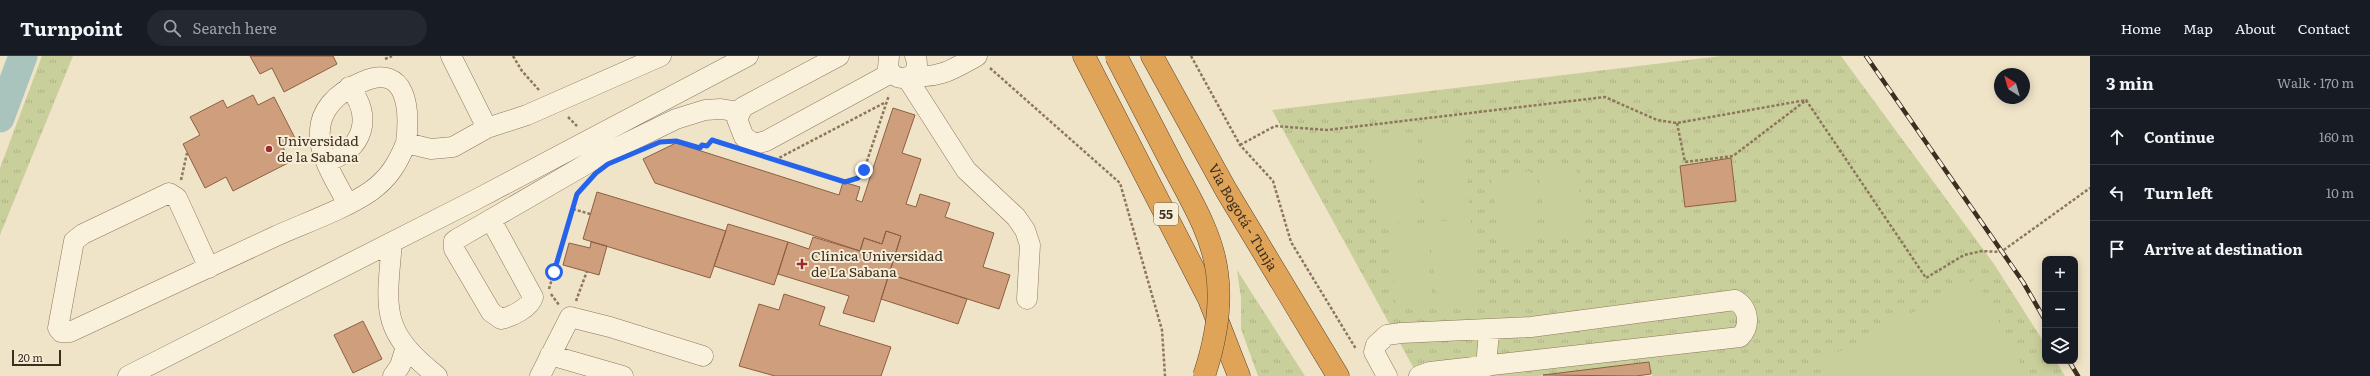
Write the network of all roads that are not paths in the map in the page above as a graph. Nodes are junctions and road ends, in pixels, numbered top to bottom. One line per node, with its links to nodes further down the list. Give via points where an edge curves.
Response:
1 (450, 56): 12 (lane)
2 (661, 56): 12 (lane, via 527,115)
3 (748, 56): 17 (lane)
4 (838, 56): 11 (lane, via 743,107)
5 (1084, 56): 31 (highway, 55, via 1209,299)
6 (1116, 56): 30 (highway, bridge, via 1210,241 1217,272 1219,307 1212,352)
7 (1152, 56): 32 (highway, Vía Bogotá - Tunja, via 1241,216)
8 (982, 59): 9 (lane, via 928,77)
9 (901, 72): 11 (lane, via 761,143 749,142 744,137 738,126); 19 (lane, via 966,170 1022,224 1030,245)
10 (349, 87): 13 (lane, via 379,76 394,80 405,100 408,128); 14 (lane, via 330,104 324,115 320,138); 14 (lane, via 361,105 363,115 360,136 346,153)
11 (739, 112): 16 (lane, via 705,110 676,119 602,155)
12 (487, 128): 13 (lane, via 453,147 443,149)
13 (406, 143): 15 (lane, via 398,163 385,180)
14 (327, 161): 15 (lane)
15 (347, 203): 18 (lane)
16 (490, 220): 16 (lane, via 533,297 529,305 508,318 495,317 454,249 454,241)
17 (392, 242): 21 (lane, via 389,312 395,331); 25 (lane)
18 (209, 268): 18 (lane, via 70,332 61,332 58,328 73,246 78,237 169,193 177,198)
19 (1027, 299)
20 (1489, 331): 24 (lane); 24 (lane, via 1735,300 1744,307 1747,319 1746,330 1740,337); 33 (lane, via 1454,329 1387,335 1376,345 1374,352)
21 (406, 348): 26 (lane, via 400,366); 27 (lane)
22 (550, 355): 23 (lane, via 567,318 571,317); 28 (lane); 29 (lane)
23 (703, 356)
24 (1486, 367): 34 (lane, via 1430,372)
25 (128, 376)
26 (393, 376)
27 (437, 376)
28 (540, 376)
29 (624, 376)
30 (1204, 376)
31 (1240, 376)
32 (1338, 376)
33 (1387, 376)
34 (1419, 376)

